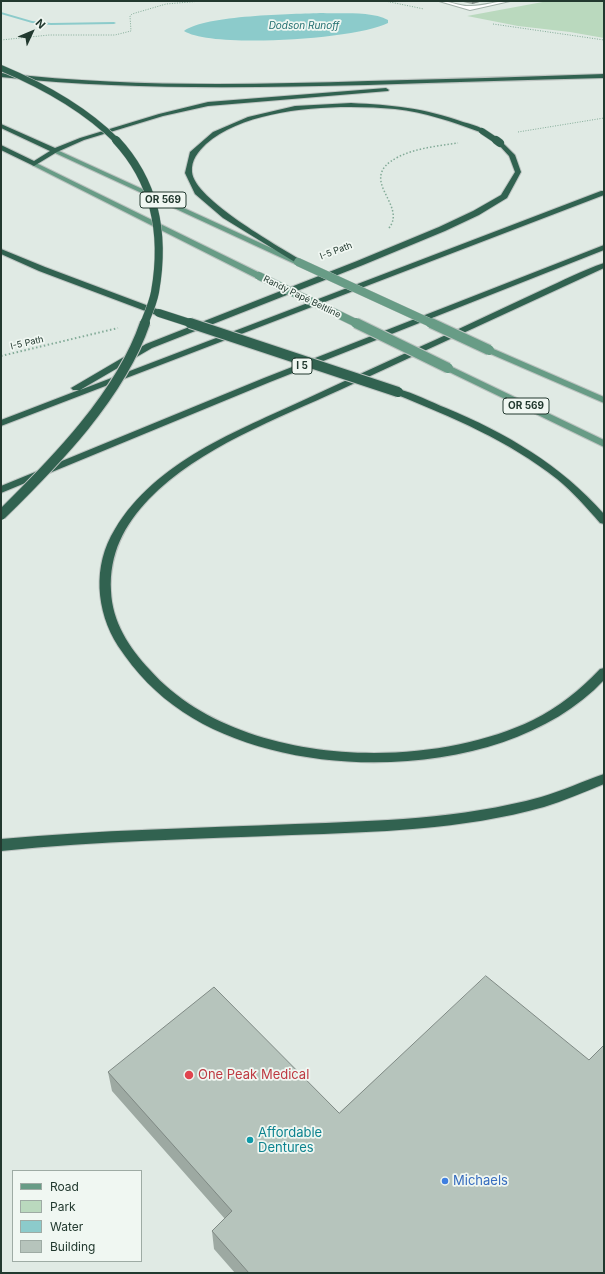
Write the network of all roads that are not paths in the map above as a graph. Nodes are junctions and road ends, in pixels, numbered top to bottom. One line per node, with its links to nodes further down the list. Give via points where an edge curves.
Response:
1 (442, 1): 2 (lane, via 470,8)
2 (507, 1)
3 (1, 68): 23 (highway, bridge, via 70,102 96,121 119,143 139,170 150,192 158,221 161,253 155,293 144,328 132,354 91,417 48,468)
4 (1, 75): 6 (highway, via 50,82 117,86 212,87)
5 (604, 76): 6 (highway)
6 (573, 77): 7 (highway)
7 (405, 89)
8 (389, 90): 11 (highway, via 208,104 125,125)
9 (1, 126): 11 (highway, OR 569)
10 (1, 147): 12 (highway, Randy Papé Beltline / OR 569)
11 (55, 151): 12 (highway); 16 (main road, OR 569)
12 (34, 164): 21 (main road, Randy Papé Beltline / OR 569, bridge)
13 (604, 193): 19 (highway)
14 (604, 247): 22 (highway, I 5, via 267,380)
15 (1, 251): 24 (highway, bridge, via 159,313 398,392 443,410 504,440 541,463 575,490)
16 (298, 262): 18 (main road, OR 569, bridge); 19 (highway, bridge, via 226,216 198,192 188,173 192,154 215,133 250,118 294,108 352,105 396,107 441,116 482,131 512,155 518,172 504,196 476,213 442,230 149,346)
17 (604, 265): 25 (highway, via 257,425 184,465 159,484 126,520 115,538 106,566 105,599 110,619 129,655 148,678 182,706 208,721 252,739 319,753 390,757 452,750 488,742 513,734 555,714 585,691)
18 (604, 400)
19 (44, 407): 20 (highway)
20 (1, 423)
21 (604, 444)
22 (1, 490)
23 (1, 515)
24 (604, 521)
25 (604, 672)
26 (604, 779): 27 (highway, via 543,802 430,822 342,828 73,838)
27 (1, 845)

